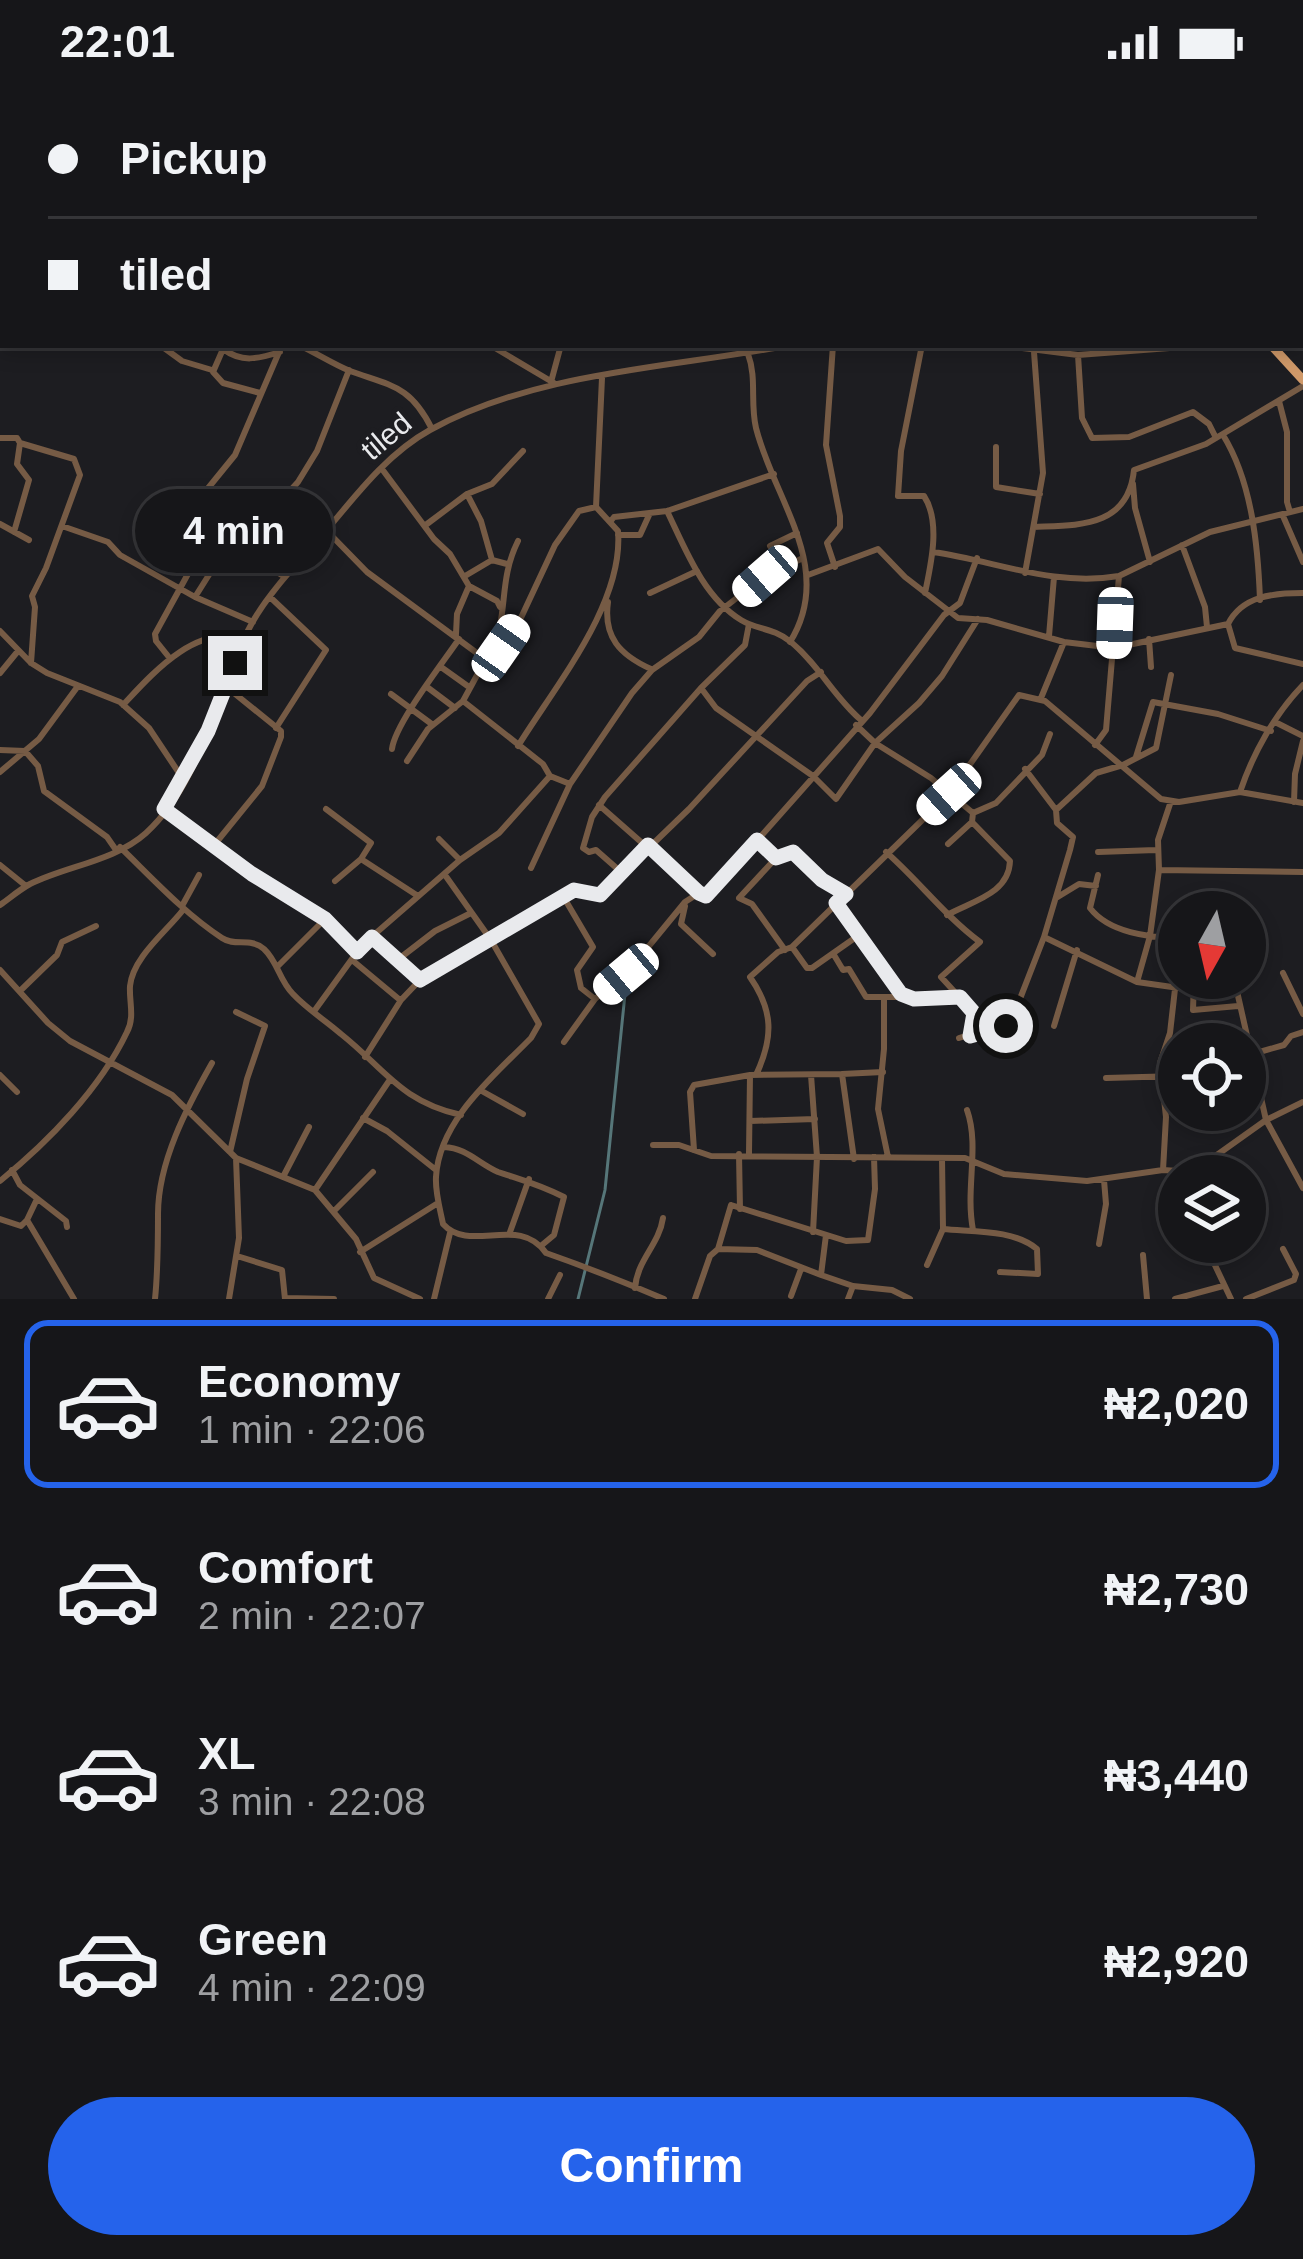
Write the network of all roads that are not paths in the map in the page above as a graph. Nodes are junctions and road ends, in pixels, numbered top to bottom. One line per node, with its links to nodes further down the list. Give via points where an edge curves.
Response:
1 (164, 348): 16 (street)
2 (495, 348): 19 (street)
3 (561, 348): 19 (street)
4 (772, 348): 13 (street, tiled)
5 (833, 348): 64 (street, via 826,445 840,527 826,543)
6 (921, 348): 53 (street, via 898,496 929,502)
7 (1020, 348): 14 (street)
8 (1170, 348): 15 (street)
9 (1274, 348): 20 (main road)
10 (223, 349): 11 (street, via 255,360); 16 (street)
11 (281, 349): 21 (street)
12 (317, 349): 17 (street)
13 (747, 352): 18 (street, tiled); 30 (street, via 755,425)
14 (1034, 352): 15 (street); 33 (street)
15 (1078, 355): 24 (street, via 1082,418 1092,438 1129,437 1193,412)
16 (212, 370): 21 (street, via 223,383)
17 (349, 370): 23 (street, via 404,391); 51 (street, via 298,482)
18 (602, 378): 19 (street, tiled); 34 (street)
19 (554, 383): 23 (street, tiled)
20 (1303, 383): 22 (street)
21 (260, 393): 60 (street, via 235,455 174,530 200,552)
22 (1279, 401): 24 (street); 38 (street)
23 (432, 429): 29 (street, tiled)
24 (1219, 436): 31 (street, via 1139,467); 40 (street, via 1240,470)
25 (0, 438): 26 (street)
26 (20, 442): 43 (street, via 78,464); 46 (street, via 17,464 29,480)
27 (996, 447): 33 (street, via 996,488)
28 (523, 451): 32 (street, via 492,484)
29 (382, 469): 42 (street); 45 (street, tiled)
30 (774, 474): 36 (street); 47 (street)
31 (1133, 480): 44 (street, via 1120,506 1096,523); 58 (street)
32 (467, 494): 42 (street); 55 (street)
33 (1041, 494): 44 (street)
34 (596, 507): 39 (street); 101 (street, via 579,511 519,622)
35 (1303, 508): 38 (street)
36 (667, 511): 37 (street); 66 (street)
37 (650, 513): 39 (street); 48 (street, via 640,535)
38 (1287, 514): 40 (street); 59 (street)
39 (610, 522): 48 (street)
40 (1252, 523): 52 (street); 82 (street)
41 (0, 524): 46 (street)
42 (426, 525): 70 (street)
43 (62, 526): 75 (street, via 108,542); 102 (street, via 32,596)
44 (1034, 527): 68 (street)
45 (326, 530): 72 (street, tiled); 93 (street, via 367,572)
46 (14, 532): 49 (street)
47 (797, 533): 56 (street); 63 (street, via 770,546)
48 (618, 535): 76 (street)
49 (29, 540)
50 (518, 541): 61 (street)
51 (229, 543): 57 (street); 72 (street)
52 (1182, 545): 58 (street); 90 (street)
53 (934, 552): 54 (street); 78 (street)
54 (976, 558): 62 (street); 65 (street)
55 (491, 560): 61 (street); 70 (street)
56 (804, 561): 63 (street); 67 (street); 69 (street)
57 (218, 562): 60 (street, via 208,569); 80 (street)
58 (1150, 562): 71 (street)
59 (1303, 562)
60 (191, 563): 75 (street)
61 (507, 564): 83 (street)
62 (984, 565): 65 (street); 68 (street)
63 (781, 566): 84 (street)
64 (835, 567): 67 (street); 78 (street, via 878,549)
65 (973, 569): 85 (street, via 960,603)
66 (698, 571): 77 (street); 84 (street)
67 (819, 572): 69 (street)
68 (1025, 573): 73 (street)
69 (808, 575): 96 (street, via 802,622)
70 (464, 576): 74 (street)
71 (1119, 576): 73 (street); 98 (street)
72 (285, 577): 81 (street, tiled)
73 (1054, 577): 92 (street)
74 (469, 586): 83 (street); 93 (street)
75 (179, 588): 80 (street); 100 (street, via 155,634)
76 (609, 592): 106 (street, via 605,618 614,644); 133 (street)
77 (650, 593)
78 (925, 593): 85 (street)
79 (1303, 593): 82 (street)
80 (195, 597): 87 (street)
81 (271, 598): 87 (street, tiled); 126 (street, via 326,650)
82 (1260, 599): 88 (street, via 1239,605)
83 (500, 607): 101 (street)
84 (726, 608): 89 (street); 106 (street)
85 (947, 613): 86 (street); 124 (street)
86 (978, 619): 92 (street); 131 (street, via 920,703)
87 (253, 622): 95 (street, tiled)
88 (1228, 624): 90 (street); 103 (street, via 1235,648)
89 (749, 628): 96 (street, via 764,624); 115 (street, via 745,645)
90 (1207, 628): 94 (street)
91 (0, 631): 99 (street)
92 (1049, 636): 97 (street)
93 (457, 637): 101 (street); 104 (street)
94 (1149, 639): 98 (street); 105 (street)
95 (245, 640): 100 (street, via 213,637); 112 (street, tiled)
96 (790, 642): 107 (street)
97 (1064, 642): 98 (street); 117 (street)
98 (1114, 648): 132 (street, via 1106,730)
99 (18, 651): 102 (street); 108 (street)
100 (169, 656): 120 (street)
101 (487, 657): 114 (street)
102 (31, 663): 111 (street)
103 (1303, 664)
104 (440, 667): 113 (street); 114 (street)
105 (1151, 668)
106 (652, 670): 145 (street)
107 (821, 672): 124 (street); 130 (street)
108 (0, 673)
109 (1171, 674): 119 (street)
110 (1303, 685): 123 (street)
111 (79, 686): 120 (street); 136 (street)
112 (224, 686): 126 (street); 144 (street, tiled)
113 (427, 687): 121 (street); 122 (street)
114 (469, 687): 118 (street)
115 (701, 688): 130 (street); 150 (street)
116 (391, 694): 122 (street)
117 (1041, 698): 132 (street); 147 (street, via 1019,695)
118 (463, 701): 121 (street); 133 (street)
119 (1166, 704): 127 (street); 137 (street, via 1156,748); 137 (street, via 1150,704)
120 (123, 705): 144 (street)
121 (455, 708): 125 (street)
122 (412, 710): 125 (street); 134 (street)
123 (1275, 722): 127 (street); 129 (street)
124 (859, 723): 131 (street); 143 (street)
125 (434, 725): 138 (street)
126 (275, 728): 157 (street, via 278,752 262,786)
127 (1271, 731): 146 (street)
128 (1050, 734): 140 (street)
129 (1303, 738): 149 (street, via 1294,774)
130 (755, 739): 143 (street); 159 (street)
131 (875, 742): 143 (street, via 836,799); 147 (street)
132 (1095, 745): 139 (street)
133 (518, 746): 142 (street)
134 (392, 749)
135 (0, 750): 136 (street)
136 (25, 752): 141 (street); 160 (street, via 44,791)
137 (1136, 757): 139 (street)
138 (407, 761)
139 (1123, 765): 148 (street, via 1151,794); 153 (street, via 1096,773)
140 (1025, 770): 153 (street); 154 (street)
141 (0, 772)
142 (550, 776): 145 (street); 166 (street, via 499,833)
143 (813, 776): 156 (street)
144 (184, 780): 151 (street, tiled)
145 (570, 784): 168 (street)
146 (1240, 792): 148 (street); 149 (street)
147 (949, 794): 154 (street); 162 (street)
148 (1171, 801): 161 (street)
149 (1298, 802)
150 (599, 806): 159 (street); 171 (street, via 583,848)
151 (164, 809): 157 (street); 160 (street, tiled, via 145,834)
152 (326, 809): 165 (street, via 371,843)
153 (1056, 810): 182 (street, via 1057,824 1073,837)
154 (972, 818): 158 (street); 188 (street, via 1012,867 996,890)
155 (439, 839): 166 (street)
156 (757, 840): 164 (street); 178 (street, via 709,895)
157 (214, 844): 189 (street)
158 (948, 844)
159 (648, 845): 171 (street); 178 (street)
160 (118, 849): 176 (street, tiled); 186 (street)
161 (1156, 850): 163 (street); 169 (street)
162 (886, 852): 179 (street); 188 (street)
163 (1098, 852)
164 (776, 858): 179 (street, via 793,852); 197 (street, via 739,898)
165 (361, 859): 175 (street); 180 (street)
166 (460, 860): 173 (street)
167 (0, 865): 176 (street)
168 (531, 868)
169 (1160, 870): 170 (street); 192 (street)
170 (1303, 872)
171 (622, 873): 181 (street, via 600,895)
172 (200, 875): 186 (street)
173 (445, 875): 180 (street); 187 (street)
174 (1098, 875): 177 (street)
175 (335, 881)
176 (26, 886): 185 (street, tiled)
177 (1096, 886): 182 (street, via 1079,884); 192 (street, via 1090,908 1103,923)
178 (699, 893): 183 (street)
179 (846, 894): 184 (street)
180 (420, 896): 193 (street)
181 (562, 896): 196 (street); 213 (street, via 593,947 577,972)
182 (1056, 898): 195 (street)
183 (685, 902): 199 (street, via 680,924); 213 (street)
184 (836, 903): 191 (street); 197 (street)
185 (0, 905)
186 (182, 908): 203 (street, via 230,943 263,949); 229 (street, via 136,964 132,1017)
187 (471, 914): 196 (street); 202 (street)
188 (947, 915): 211 (street, via 980,942 941,977)
189 (325, 919): 201 (street); 203 (street)
190 (96, 926): 209 (street, via 62,942)
191 (859, 934): 200 (street); 210 (street)
192 (1150, 936): 194 (street); 207 (street)
193 (372, 937): 201 (street); 202 (street)
194 (1158, 937)
195 (1044, 938): 198 (street); 224 (street, via 1011,1022)
196 (491, 940): 206 (street); 239 (street, via 539,1024)
197 (788, 948): 200 (street, via 807,968); 234 (street, via 750,979 764,994 771,1045)
198 (1077, 950): 207 (street); 222 (street)
199 (713, 954)
200 (834, 955): 212 (street, via 866,997)
201 (354, 956): 216 (street); 218 (street)
202 (400, 958): 206 (street)
203 (276, 968): 218 (street)
204 (1282, 973): 220 (street)
205 (2, 976): 209 (street)
206 (420, 980): 216 (street)
207 (1137, 982): 208 (street)
208 (1158, 986)
209 (20, 991): 229 (street, via 70,1041)
210 (901, 994): 211 (street); 212 (street)
211 (960, 997): 224 (street, via 974,1013)
212 (884, 998): 231 (street)
213 (595, 999): 226 (street)
214 (1193, 999): 217 (street, via 1193,1010)
215 (1237, 999): 217 (street)
216 (400, 1000): 228 (street)
217 (1238, 1006): 221 (street)
218 (315, 1010): 228 (street)
219 (236, 1012): 257 (street, via 266,1026)
220 (1303, 1014)
221 (1241, 1023)
222 (1054, 1026)
223 (1303, 1032): 227 (street)
224 (970, 1036): 225 (street)
225 (958, 1038)
226 (564, 1042)
227 (1266, 1054)
228 (365, 1057): 238 (street)
229 (110, 1060): 242 (street); 265 (street)
230 (212, 1063): 242 (street)
231 (883, 1072): 232 (street); 261 (street, via 878,1109)
232 (842, 1074): 235 (street); 262 (street)
233 (0, 1075): 240 (street)
234 (753, 1075): 235 (street); 249 (street); 254 (street, via 694,1085)
235 (812, 1075): 247 (street)
236 (1106, 1078): 237 (street)
237 (1158, 1079)
238 (389, 1082): 245 (street); 246 (street)
239 (480, 1090): 244 (street); 245 (street)
240 (17, 1092)
241 (1303, 1102): 248 (street)
242 (187, 1107): 257 (street); 309 (street, via 160,1202)
243 (967, 1110): 264 (street)
244 (523, 1114)
245 (460, 1115): 253 (street)
246 (363, 1118): 266 (street); 274 (street)
247 (814, 1119): 249 (street); 260 (street)
248 (1266, 1120): 273 (street)
249 (750, 1121): 255 (street)
250 (309, 1126): 269 (street)
251 (1251, 1131): 258 (street)
252 (653, 1145): 254 (street)
253 (444, 1147): 266 (street); 270 (street)
254 (694, 1150): 256 (street)
255 (749, 1153): 256 (street); 260 (street)
256 (739, 1154): 277 (street)
257 (233, 1155): 269 (street); 294 (street)
258 (1219, 1155)
259 (874, 1156): 261 (street); 262 (street); 288 (street, via 868,1240)
260 (818, 1157): 262 (street); 286 (street)
261 (888, 1157): 263 (street)
262 (854, 1159)
263 (941, 1159): 264 (street); 283 (street)
264 (972, 1163): 271 (street, via 1004,1174); 287 (street)
265 (12, 1170): 272 (street); 275 (street)
266 (436, 1170): 276 (street)
267 (1158, 1171): 271 (street)
268 (374, 1172): 278 (street)
269 (284, 1175): 274 (street)
270 (529, 1179): 285 (street); 290 (street, via 564,1197 554,1235)
271 (1104, 1180): 289 (street)
272 (0, 1181)
273 (1303, 1188)
274 (315, 1190): 278 (street)
275 (37, 1199): 281 (street); 282 (street)
276 (439, 1202): 284 (street); 293 (street)
277 (740, 1208): 286 (street); 291 (street, via 731,1205)
278 (335, 1210): 293 (street)
279 (663, 1218): 304 (street, via 636,1269)
280 (0, 1219): 281 (street, via 21,1226)
281 (27, 1220): 308 (street)
282 (68, 1227)
283 (943, 1229): 287 (street); 297 (street)
284 (450, 1232): 285 (street); 314 (street)
285 (510, 1232): 290 (street)
286 (813, 1232): 288 (street)
287 (973, 1232): 299 (street, via 1037,1249 1038,1274)
288 (826, 1235): 301 (street)
289 (1099, 1244)
290 (542, 1245): 304 (street)
291 (718, 1249): 298 (street, via 757,1250); 317 (street)
292 (1283, 1249): 322 (street, via 1294,1280)
293 (360, 1252): 305 (street, via 374,1278)
294 (237, 1256): 310 (street); 311 (street, via 282,1270)
295 (1143, 1256): 319 (street)
296 (1213, 1263): 303 (street)
297 (927, 1265)
298 (801, 1269): 301 (street); 306 (street)
299 (1000, 1272)
300 (560, 1275): 315 (street)
301 (820, 1275): 302 (street)
302 (853, 1286): 307 (street); 318 (street)
303 (1223, 1286): 320 (street); 321 (street)
304 (635, 1288): 316 (street)
305 (403, 1296): 313 (street)
306 (791, 1296)
307 (906, 1298)
308 (74, 1299)
309 (155, 1299)
310 (229, 1299)
311 (284, 1299): 312 (street)
312 (334, 1299)
313 (420, 1299)
314 (434, 1299)
315 (548, 1299)
316 (664, 1299)
317 (694, 1299)
318 (848, 1299)
319 (1147, 1299)
320 (1175, 1299)
321 (1231, 1299)
322 (1246, 1299)

